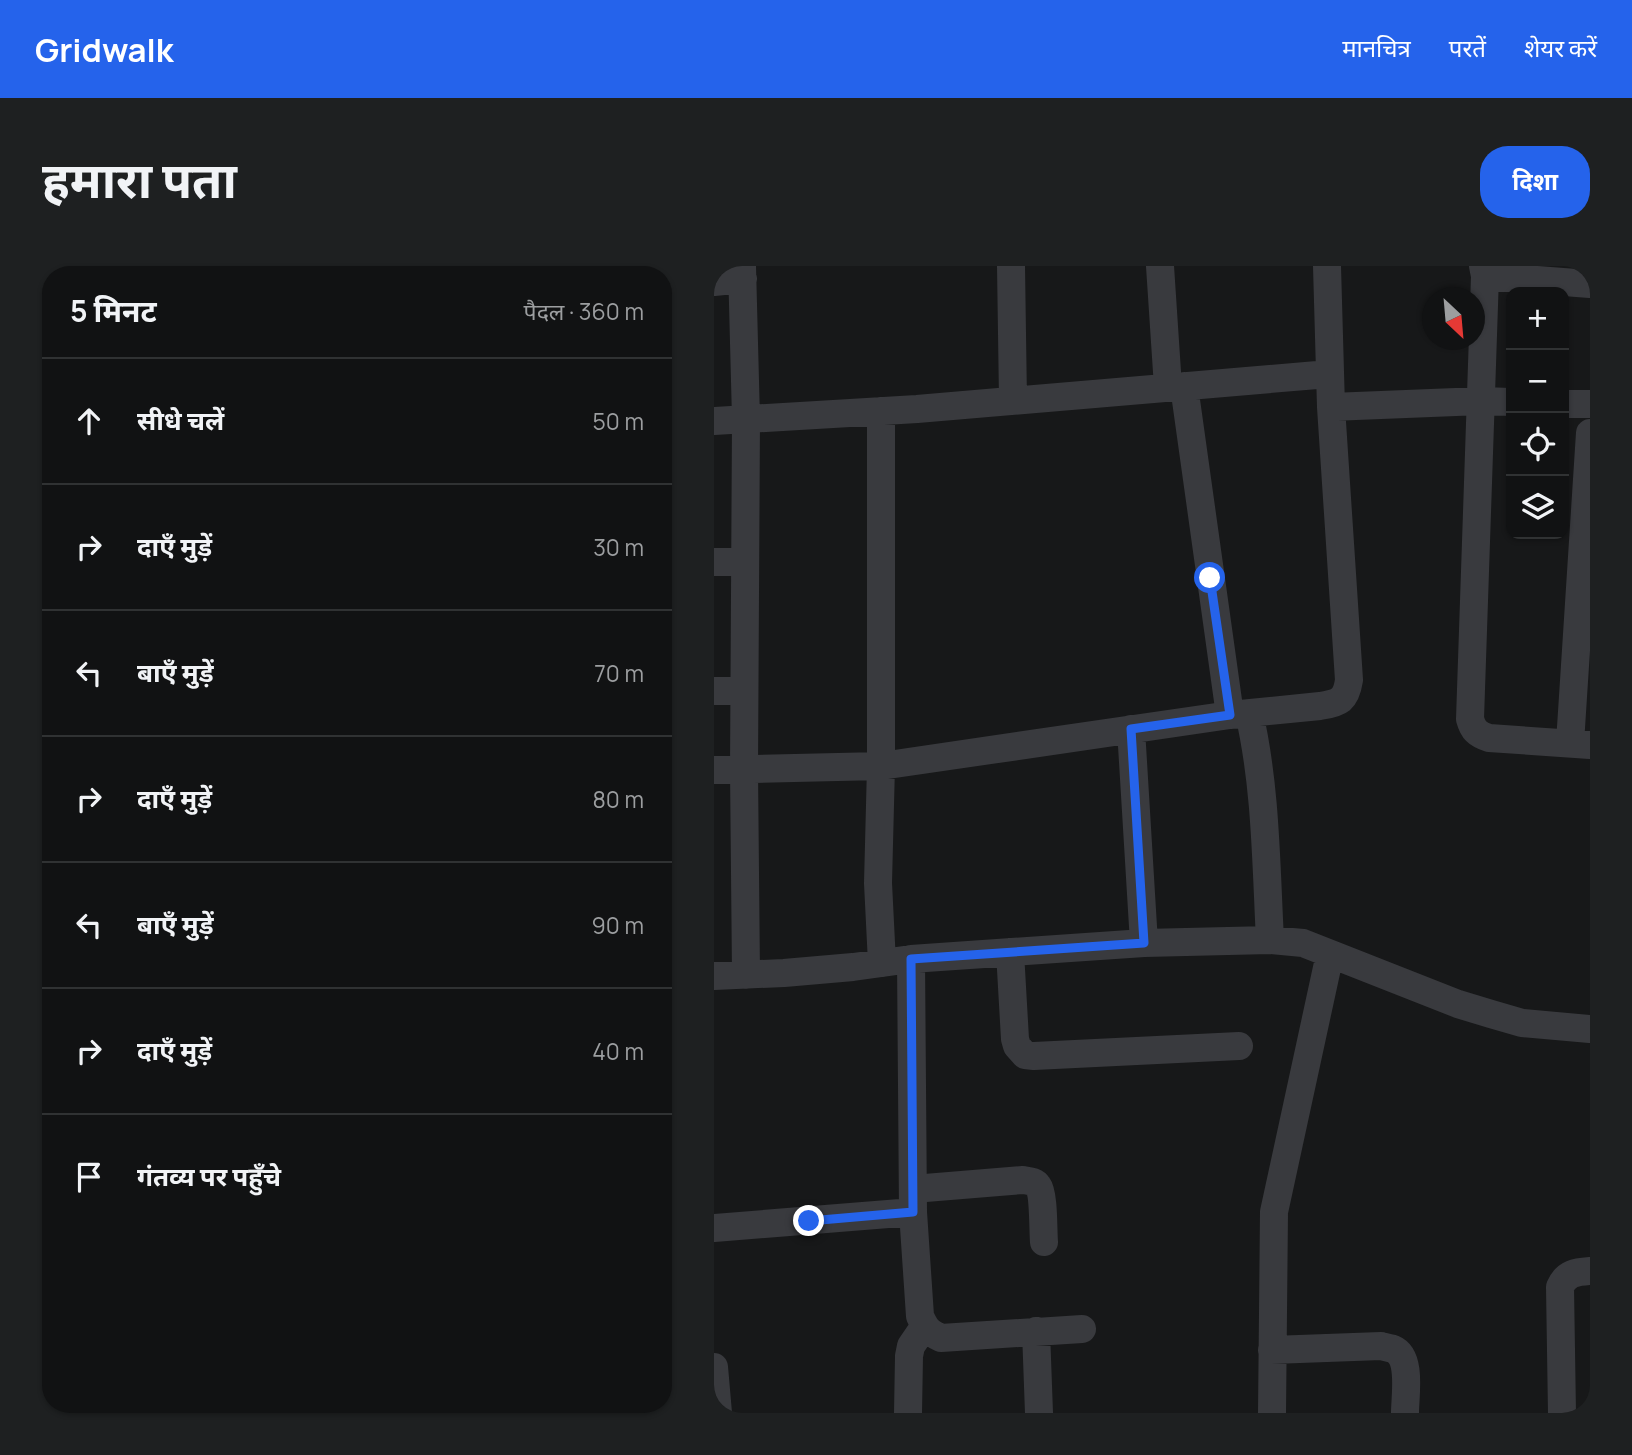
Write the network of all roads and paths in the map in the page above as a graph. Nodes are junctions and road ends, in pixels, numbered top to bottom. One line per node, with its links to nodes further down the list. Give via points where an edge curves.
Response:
1 (1011, 266): 10 (street)
2 (1160, 266): 9 (street)
3 (1326, 266): 8 (street)
4 (1484, 271): 7 (street); 11 (street)
5 (743, 272): 6 (street); 17 (street)
6 (714, 282)
7 (1590, 285)
8 (1329, 374): 9 (street); 15 (street)
9 (1176, 386): 10 (street); 24 (street)
10 (1013, 400): 16 (street)
11 (1481, 401): 12 (street); 15 (street); 26 (street, via 1470,719 1473,729 1489,738)
12 (1506, 402)
13 (1569, 404): 14 (street)
14 (1590, 404)
15 (1331, 407): 24 (street, via 1347,693 1334,704)
16 (881, 411): 17 (street); 27 (street)
17 (746, 419): 18 (street); 21 (street)
18 (714, 421)
19 (1590, 433): 26 (street)
20 (714, 562): 21 (street)
21 (745, 562): 23 (street)
22 (714, 691): 23 (street)
23 (744, 691): 29 (street)
24 (1239, 714): 25 (street); 30 (street, via 1255,745)
25 (1131, 729): 27 (street); 31 (street)
26 (1580, 744)
27 (881, 766): 29 (street); 35 (street, via 878,883)
28 (714, 770): 29 (street)
29 (744, 770): 36 (street)
30 (1270, 940): 31 (street); 33 (street, via 1303,943)
31 (1144, 943): 32 (street)
32 (1010, 952): 34 (street); 39 (street, via 1015,1039 1024,1055)
33 (1330, 954): 38 (street, via 1458,1004 1522,1023); 47 (street, via 1274,1213)
34 (911, 959): 35 (street); 40 (street)
35 (882, 963): 36 (street)
36 (746, 975): 37 (street)
37 (714, 976)
38 (1590, 1029)
39 (1239, 1046)
40 (913, 1201): 41 (street); 42 (street, via 1023,1180 1034,1182 1041,1196); 44 (street)
41 (714, 1228)
42 (1044, 1242)
43 (1590, 1270): 54 (street, via 1569,1274 1560,1287)
44 (924, 1327): 46 (street, via 941,1338); 50 (street, via 909,1356)
45 (1082, 1329): 46 (street)
46 (1036, 1331): 51 (street)
47 (1272, 1350): 52 (street); 53 (street, via 1392,1348 1406,1366)
48 (714, 1367): 49 (street)
49 (718, 1413)
50 (908, 1413)
51 (1039, 1413)
52 (1272, 1413)
53 (1405, 1413)
54 (1563, 1413)

